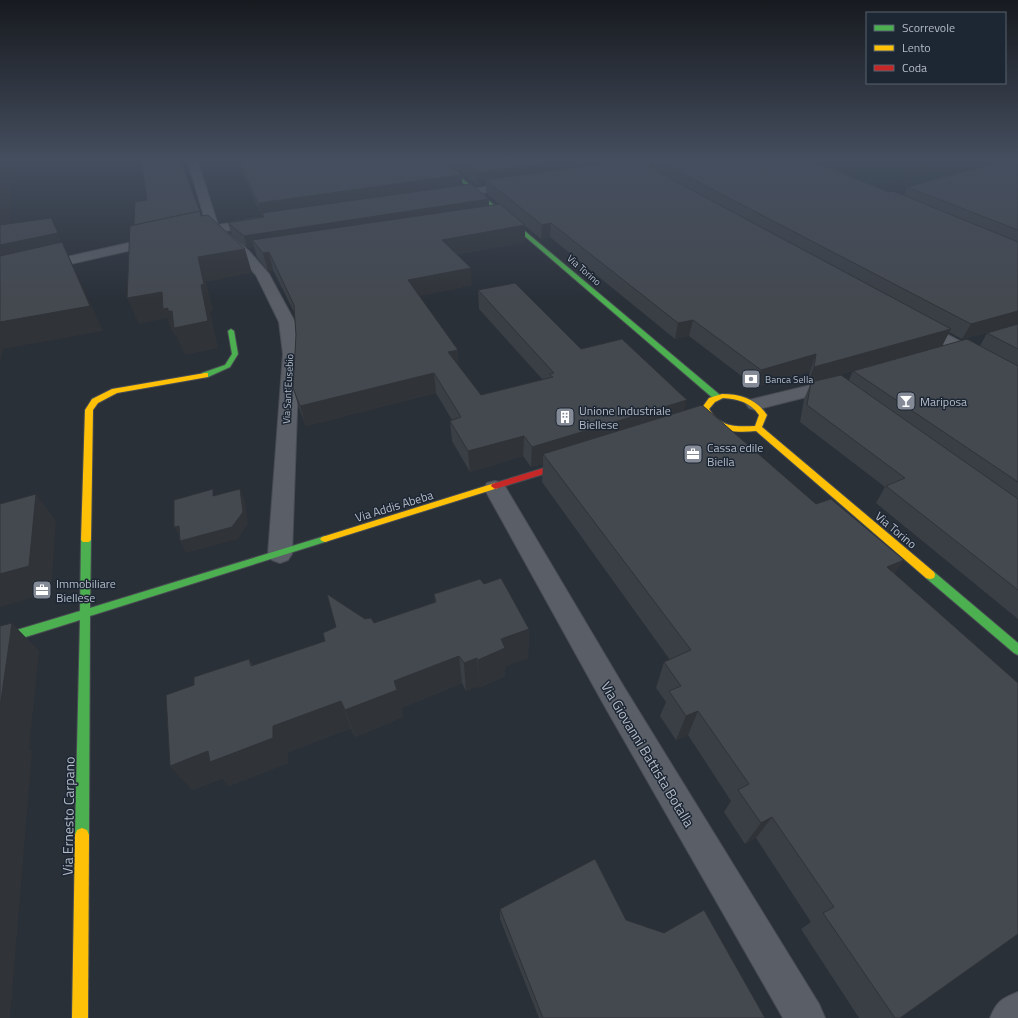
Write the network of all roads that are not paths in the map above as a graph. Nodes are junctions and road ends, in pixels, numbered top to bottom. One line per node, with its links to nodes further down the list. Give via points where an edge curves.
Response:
1 (206, 207): 6 (street)
2 (493, 207): 3 (street, Via Torino)
3 (502, 214): 4 (street); 15 (street, Via Torino)
4 (484, 217)
5 (267, 221): 6 (street)
6 (213, 228): 7 (street); 20 (street, Via Sant'Eusebio, via 251,253 287,322 291,354)
7 (0, 276)
8 (906, 317): 11 (street)
9 (231, 331): 21 (street, via 235,354 228,366 204,375 115,391 95,401 89,410)
10 (982, 341): 11 (street)
11 (961, 348): 12 (street); 14 (street)
12 (939, 354)
13 (849, 380): 16 (street)
14 (1018, 380)
15 (716, 398): 16 (street, via 737,397); 17 (street, via 710,400 705,409 707,420 734,430)
16 (755, 404): 17 (street, via 763,416)
17 (758, 428): 23 (street, Via Torino)
18 (577, 461): 19 (street, Via Addis Abeba)
19 (495, 488): 20 (street, Via Addis Abeba); 26 (street, Via Giovanni Battista Botalla, via 618,703)
20 (280, 554): 21 (street, Via Addis Abeba)
21 (84, 614): 22 (street, Via Addis Abeba); 25 (street, Via Ernesto Carpano)
22 (0, 640)
23 (1018, 650)
24 (1018, 1012): 27 (street)
25 (80, 1018)
26 (805, 1018)
27 (1010, 1018)

